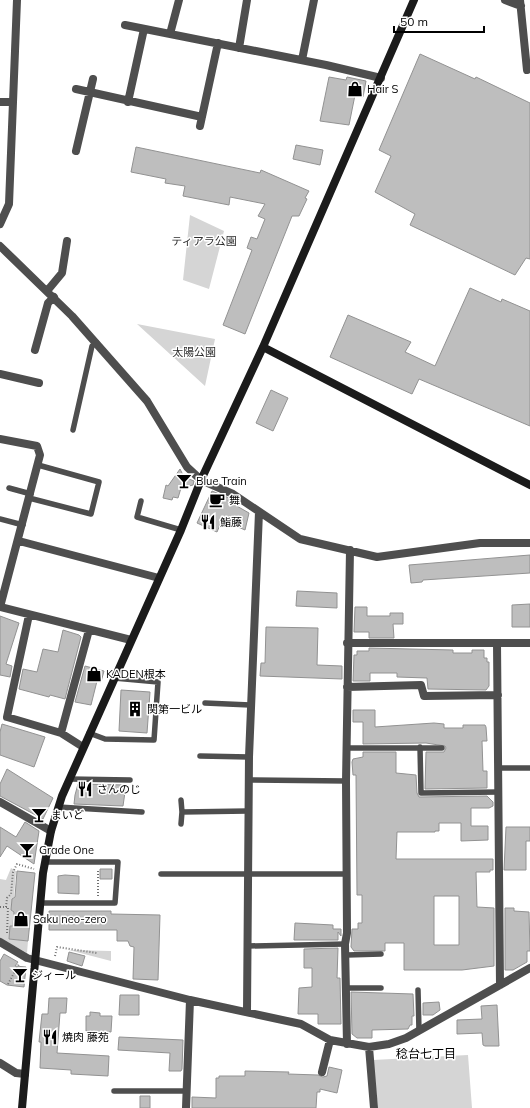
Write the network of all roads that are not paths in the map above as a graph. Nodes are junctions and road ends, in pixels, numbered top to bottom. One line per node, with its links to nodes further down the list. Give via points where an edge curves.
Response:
1 (17, 0): 20 (street)
2 (179, 0): 10 (street)
3 (247, 0): 12 (street)
4 (314, 0): 13 (street)
5 (414, 0): 15 (street)
6 (505, 0): 7 (street)
7 (520, 3): 14 (street)
8 (125, 25): 9 (street)
9 (144, 29): 10 (street); 21 (street)
10 (170, 34): 11 (street)
11 (218, 44): 12 (street); 22 (street)
12 (239, 48): 13 (street)
13 (302, 60): 15 (street)
14 (527, 70)
15 (381, 78): 31 (street)
16 (93, 79): 18 (street)
17 (76, 89): 18 (street)
18 (90, 92): 21 (street); 24 (street)
19 (0, 102): 20 (street)
20 (13, 102): 25 (street, via 9,204)
21 (128, 102): 22 (street)
22 (202, 118): 23 (street)
23 (200, 126)
24 (76, 152)
25 (0, 224)
26 (67, 241): 28 (street, via 62,273)
27 (0, 246): 28 (street)
28 (48, 291): 29 (street)
29 (54, 297): 30 (street); 32 (street, via 48,303)
30 (96, 343): 35 (lane, via 92,346); 38 (street, via 147,401 187,467)
31 (262, 347): 38 (street); 39 (street)
32 (35, 350)
33 (0, 374): 34 (street)
34 (39, 383)
35 (73, 430)
36 (0, 439): 37 (street, via 37,446 40,455)
37 (38, 465): 41 (street); 41 (lane, via 99,482 90,514)
38 (201, 480): 43 (street, via 234,494); 46 (street)
39 (530, 485)
40 (9, 488): 41 (lane)
41 (30, 496): 45 (street)
42 (141, 501): 46 (lane, via 138,517)
43 (259, 512): 49 (street, via 300,539); 62 (street)
44 (0, 519): 45 (lane)
45 (23, 525): 47 (street)
46 (182, 530): 50 (street)
47 (19, 541): 50 (street); 51 (street)
48 (530, 543): 49 (street, via 480,543 377,557)
49 (350, 550): 55 (street)
50 (159, 578): 54 (street)
51 (0, 607): 52 (street)
52 (29, 615): 53 (street); 63 (street, via 7,717)
53 (89, 630): 54 (street); 63 (street)
54 (131, 640): 58 (street)
55 (347, 643): 56 (street); 59 (street)
56 (497, 644): 57 (street); 60 (street)
57 (530, 644)
58 (114, 678): 64 (street); 64 (lane, via 158,682 154,740 105,739)
59 (347, 687): 60 (street, via 421,685 424,696); 67 (street)
60 (498, 695): 71 (street)
61 (205, 703): 62 (lane)
62 (250, 705): 70 (street)
63 (60, 733): 65 (street)
64 (89, 733): 65 (street)
65 (83, 747): 73 (street)
66 (420, 747): 67 (lane); 68 (lane); 77 (lane, via 421,793)
67 (347, 748): 76 (street)
68 (442, 748)
69 (200, 756): 70 (lane)
70 (249, 757): 75 (street)
71 (499, 768): 72 (lane); 77 (street)
72 (530, 768)
73 (69, 779): 74 (lane); 80 (street)
74 (130, 780)
75 (250, 780): 76 (lane); 81 (street)
76 (346, 781): 89 (street)
77 (498, 792): 98 (street)
78 (181, 800): 83 (lane)
79 (0, 802): 85 (street)
80 (58, 807): 82 (lane); 85 (street)
81 (248, 811): 83 (lane); 88 (street)
82 (142, 812)
83 (182, 812): 84 (lane)
84 (181, 824)
85 (51, 831): 86 (street)
86 (45, 862): 90 (street); 90 (lane, via 118,862 115,903)
87 (161, 874): 88 (lane)
88 (249, 874): 89 (lane); 93 (street)
89 (346, 874): 92 (street)
90 (40, 902): 96 (street)
91 (3, 940): 96 (street, via 24,956)
92 (345, 944): 93 (lane); 95 (street)
93 (248, 946): 103 (street)
94 (381, 954): 95 (lane)
95 (347, 955): 99 (street)
96 (36, 961): 102 (street); 110 (street)
97 (530, 968): 98 (street)
98 (500, 985): 104 (street)
99 (346, 988): 100 (lane); 106 (street)
100 (382, 988)
101 (418, 990): 104 (lane)
102 (190, 1000): 103 (street); 112 (street)
103 (247, 1012): 105 (street, via 300,1024)
104 (419, 1031): 107 (street, via 389,1044)
105 (330, 1040): 106 (street); 109 (street)
106 (347, 1044): 107 (street)
107 (369, 1047): 115 (street)
108 (0, 1063): 110 (street, via 16,1073)
109 (322, 1072)
110 (25, 1074): 113 (street)
111 (114, 1091): 112 (lane)
112 (187, 1091): 114 (street)
113 (22, 1108)
114 (186, 1108)
115 (374, 1108)

